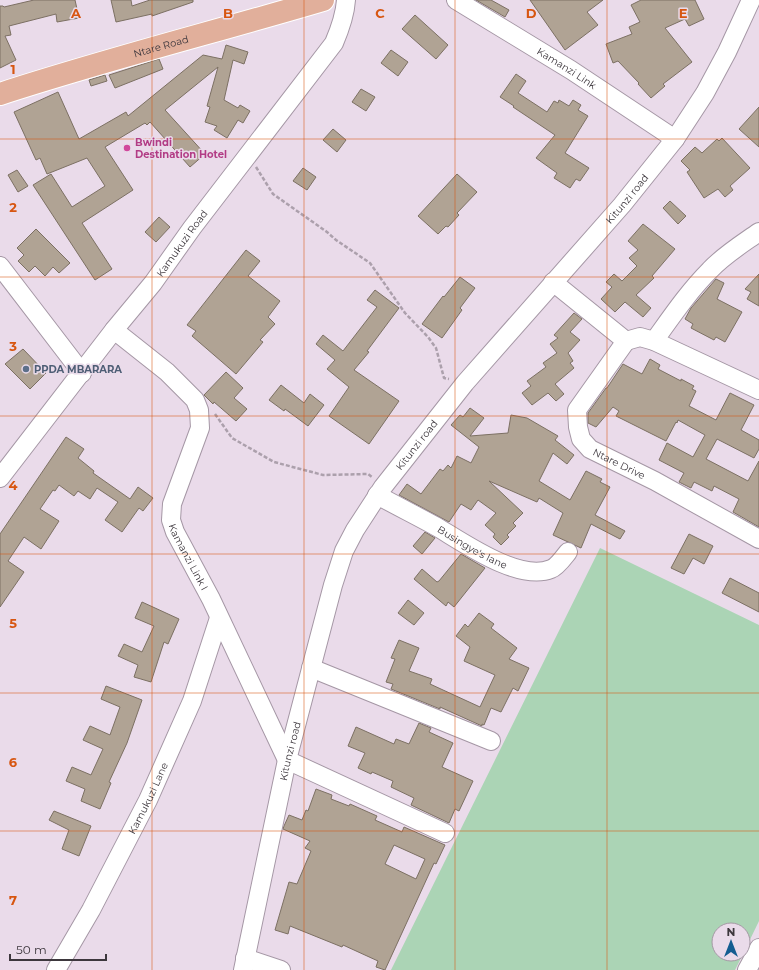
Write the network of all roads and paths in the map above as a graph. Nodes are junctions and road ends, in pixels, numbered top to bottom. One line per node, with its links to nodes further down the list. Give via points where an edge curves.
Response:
1 (323, 0): 5 (main road, Ntare Road)
2 (346, 0): 7 (street, Kamukuzi Road, via 342,23 334,43)
3 (456, 0): 6 (street, Kamanzi Link, via 571,70)
4 (751, 0): 6 (street, Kitunzi road, via 705,93)
5 (0, 94)
6 (675, 139): 10 (street, Kitunzi road, via 622,205)
7 (248, 155): 11 (street, Kamukuzi Road, via 153,283); 15 (path, via 274,194 370,263 405,314 436,348 444,378)
8 (759, 232): 13 (street, via 710,270)
9 (0, 266): 14 (street)
10 (553, 282): 12 (street); 15 (street, Kitunzi road)
11 (114, 330): 14 (street, Kamukuzi Road); 17 (street, via 167,372)
12 (626, 341): 13 (street, via 640,337); 20 (street, Ntare Drive, via 577,410 581,439 590,449 655,480)
13 (654, 341): 16 (street)
14 (82, 373): 18 (street, Kamukuzi Road)
15 (464, 383): 19 (street, Kitunzi road)
16 (759, 390)
17 (195, 400): 19 (path, via 208,404 232,438 274,462 323,475 368,474); 22 (street, Kamanzi Link I, via 199,410 200,428 172,504 171,520)
18 (0, 478)
19 (380, 491): 21 (street, Busingye's lane, via 435,526 489,557 514,568 538,572 552,569); 23 (street, Kitunzi road, via 344,551)
20 (759, 539)
21 (568, 552)
22 (220, 618): 25 (street, Kamanzi Link I); 29 (street, Kamukuzi Lane, via 192,701 151,793 91,910)
23 (311, 668): 24 (street); 25 (street, Kitunzi road)
24 (491, 741)
25 (287, 760): 26 (street); 28 (street, Kitunzi road)
26 (445, 833)
27 (759, 948): 31 (street)
28 (244, 964): 30 (street)
29 (56, 970)
30 (281, 970)
31 (747, 970)

